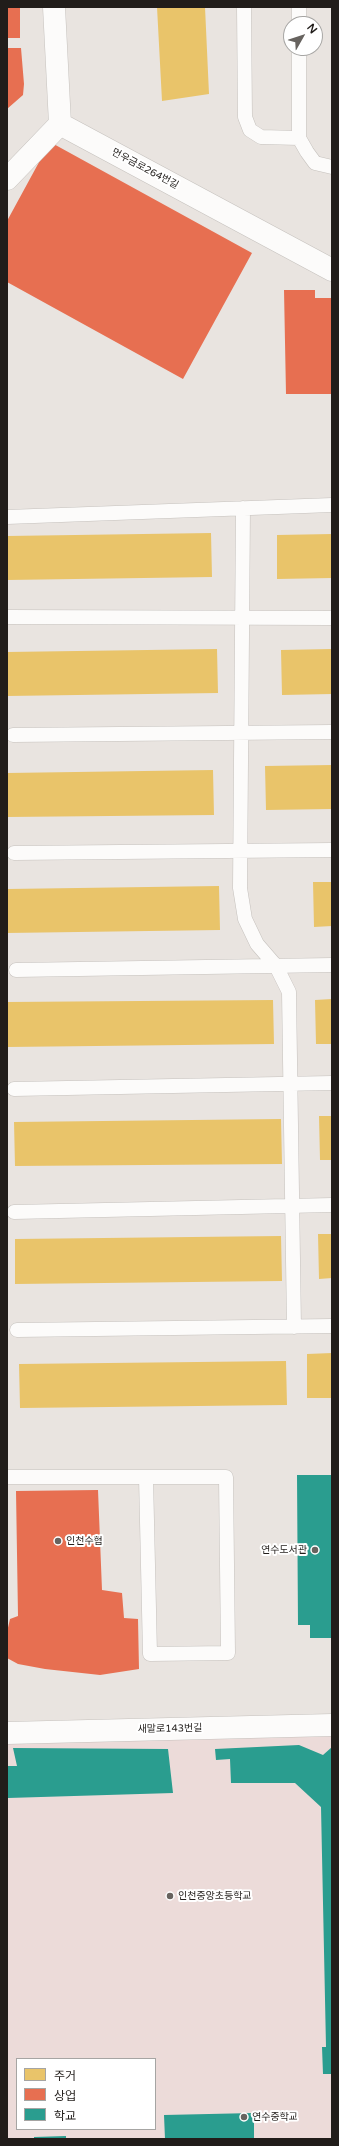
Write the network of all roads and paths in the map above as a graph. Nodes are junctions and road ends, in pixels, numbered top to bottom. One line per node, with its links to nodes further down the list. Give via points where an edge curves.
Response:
1 (54, 7): 4 (street)
2 (244, 7): 5 (lane, via 245,118 250,130 261,137)
3 (299, 56): 5 (lane)
4 (60, 124): 7 (street); 8 (street, 먼우금로264번길)
5 (299, 138): 6 (lane, via 316,163)
6 (332, 167)
7 (7, 179)
8 (332, 270)
9 (332, 505): 10 (lane)
10 (243, 508): 11 (lane); 13 (lane)
11 (7, 517)
12 (7, 617): 13 (lane)
13 (242, 618): 14 (lane); 16 (lane)
14 (332, 618)
15 (332, 732): 16 (lane)
16 (241, 734): 17 (lane); 19 (lane)
17 (13, 735)
18 (332, 850): 19 (lane)
19 (240, 852): 20 (lane); 22 (lane, via 240,888 245,919 257,944)
20 (14, 853)
21 (332, 965): 22 (lane)
22 (276, 966): 23 (lane); 25 (lane, via 288,992)
23 (16, 970)
24 (332, 1083): 25 (lane)
25 (290, 1084): 26 (lane); 27 (lane)
26 (14, 1089)
27 (292, 1205): 28 (lane); 29 (lane); 31 (lane)
28 (332, 1205)
29 (14, 1212)
30 (332, 1326): 31 (lane)
31 (294, 1327): 32 (lane)
32 (17, 1330)
33 (7, 1477): 34 (lane)
34 (146, 1477): 34 (lane, via 226,1477 228,1653 150,1654)
35 (332, 1725): 36 (street, 새말로143번길)
36 (7, 1733)

